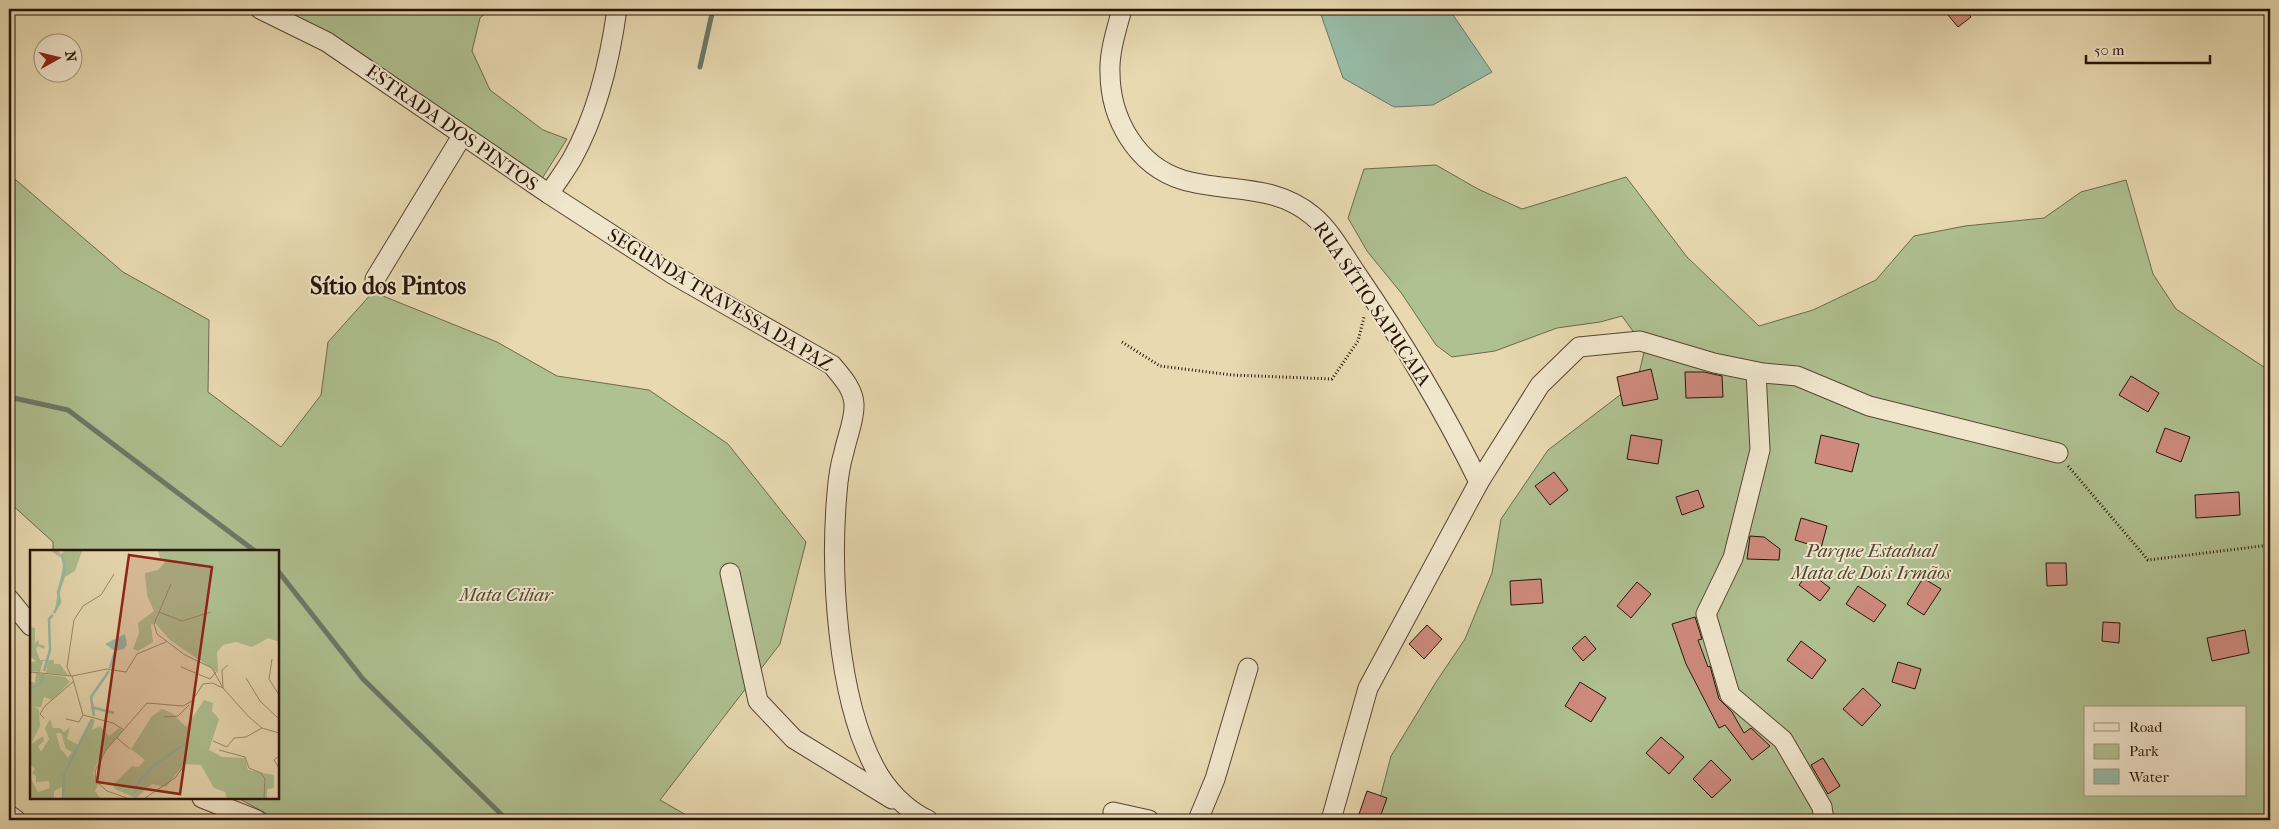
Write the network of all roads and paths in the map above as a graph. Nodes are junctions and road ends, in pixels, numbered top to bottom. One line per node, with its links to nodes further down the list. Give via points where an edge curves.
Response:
1 (260, 9): 4 (street, ESTRADA DOS PINTOS, via 326,42)
2 (617, 9): 5 (street, ESTRADA DOS PINTOS, via 605,71 588,125 572,159)
3 (1122, 9): 7 (street, RUA SÍTIO SAPUCAIA, via 1110,71 1112,94 1122,127 1138,151 1156,168 1183,180 1274,194 1295,203 1326,229)
4 (462, 136): 5 (street, ESTRADA DOS PINTOS); 6 (street)
5 (549, 194): 22 (street, SEGUNDA TRAVESSA DA PAZ, via 674,275 832,365 848,384 854,404 837,493 836,581 842,652 853,710 875,770 894,796)
6 (376, 279)
7 (1371, 295): 8 (path, via 1358,341 1332,379 1232,375 1160,366); 11 (street, RUA SÍTIO SAPUCAIA, via 1430,389)
8 (1122, 342)
9 (1756, 372): 10 (street, via 1797,376 1869,406); 11 (street, via 1714,364 1640,341 1579,347 1540,385); 26 (street, via 1760,450 1733,558 1706,614 1730,695 1783,740 1822,807)
10 (2058, 453): 12 (path, via 2148,560)
11 (1478, 482): 25 (street, via 1368,688)
12 (2270, 544)
13 (730, 573): 22 (street, via 758,700 794,739)
14 (9, 598): 15 (street)
15 (30, 625)
16 (1248, 668): 24 (street, via 1215,779)
17 (204, 799): 21 (street)
18 (1113, 812): 23 (street)
19 (9, 815): 20 (street)
20 (16, 820)
21 (257, 820)
22 (926, 820)
23 (1149, 820)
24 (1198, 820)
25 (1331, 820)
26 (1824, 820)

